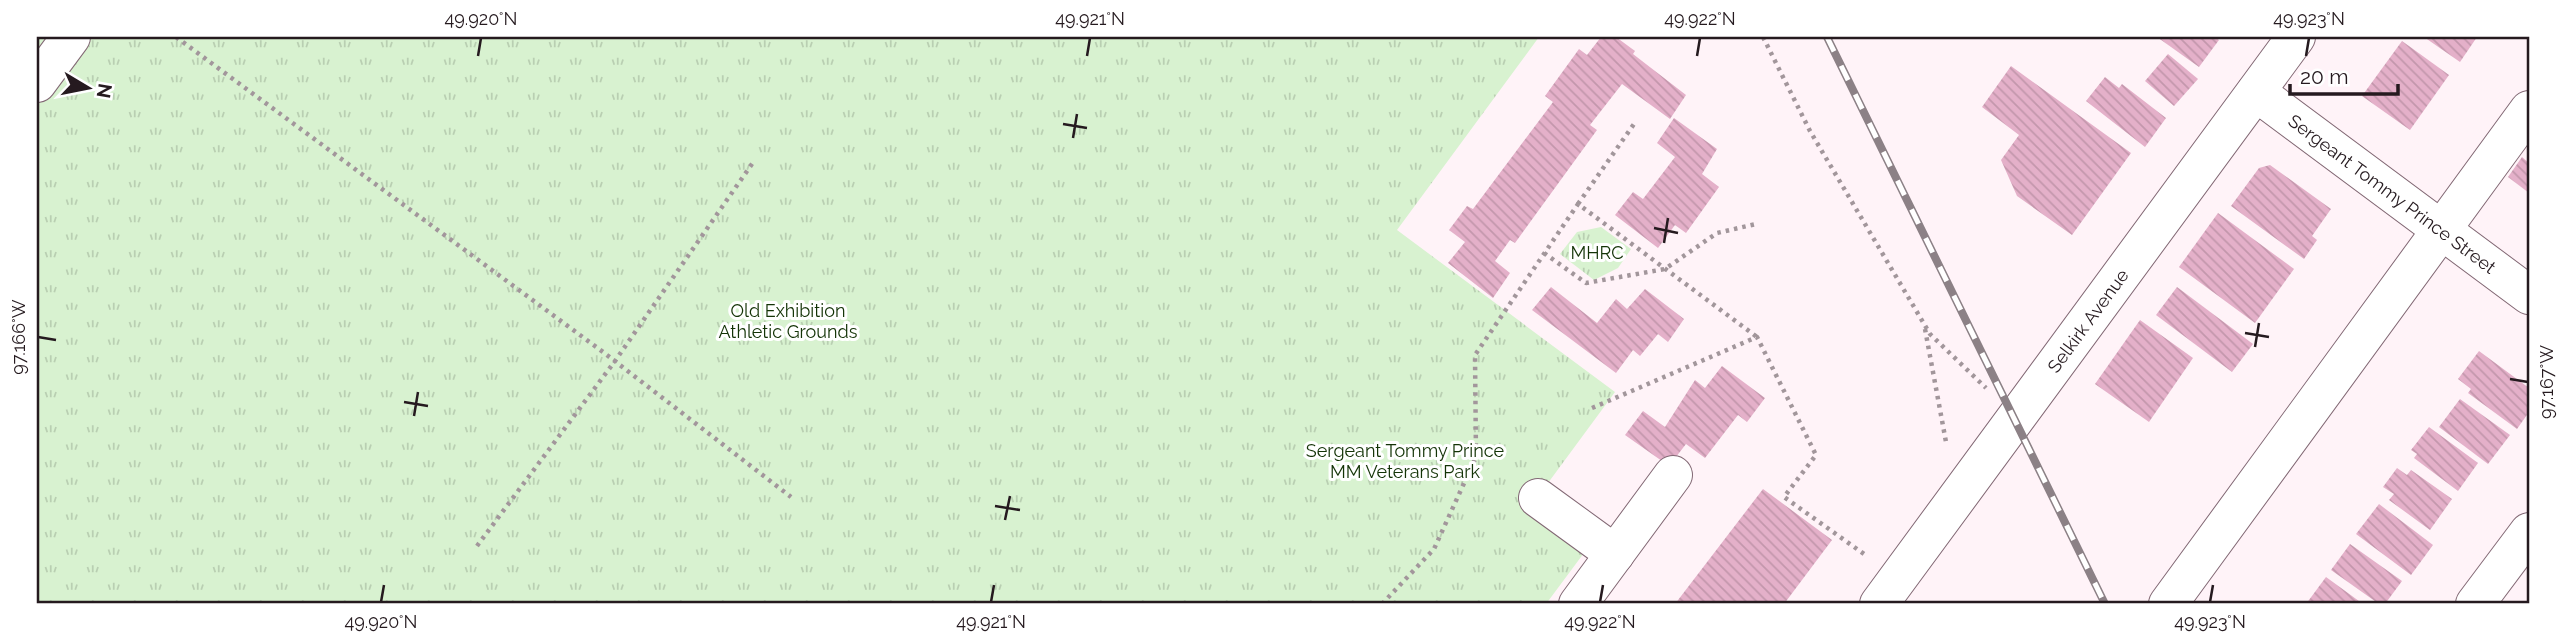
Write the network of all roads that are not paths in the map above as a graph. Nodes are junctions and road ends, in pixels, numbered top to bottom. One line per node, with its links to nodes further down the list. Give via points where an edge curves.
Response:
1 (71, 37): 3 (main road)
2 (2296, 37): 4 (main road, Selkirk Avenue)
3 (37, 83)
4 (2256, 92): 6 (main road, Sergeant Tommy Prince Street); 13 (main road, Selkirk Avenue)
5 (2529, 110): 6 (main road)
6 (2442, 229): 7 (main road, Sergeant Tommy Prince Street); 14 (main road)
7 (2529, 295)
8 (1674, 475): 11 (main road)
9 (1538, 498): 11 (main road)
10 (2529, 532): 15 (main road)
11 (1615, 554): 12 (main road)
12 (1578, 604)
13 (1879, 604)
14 (2168, 604)
15 (2475, 604)

